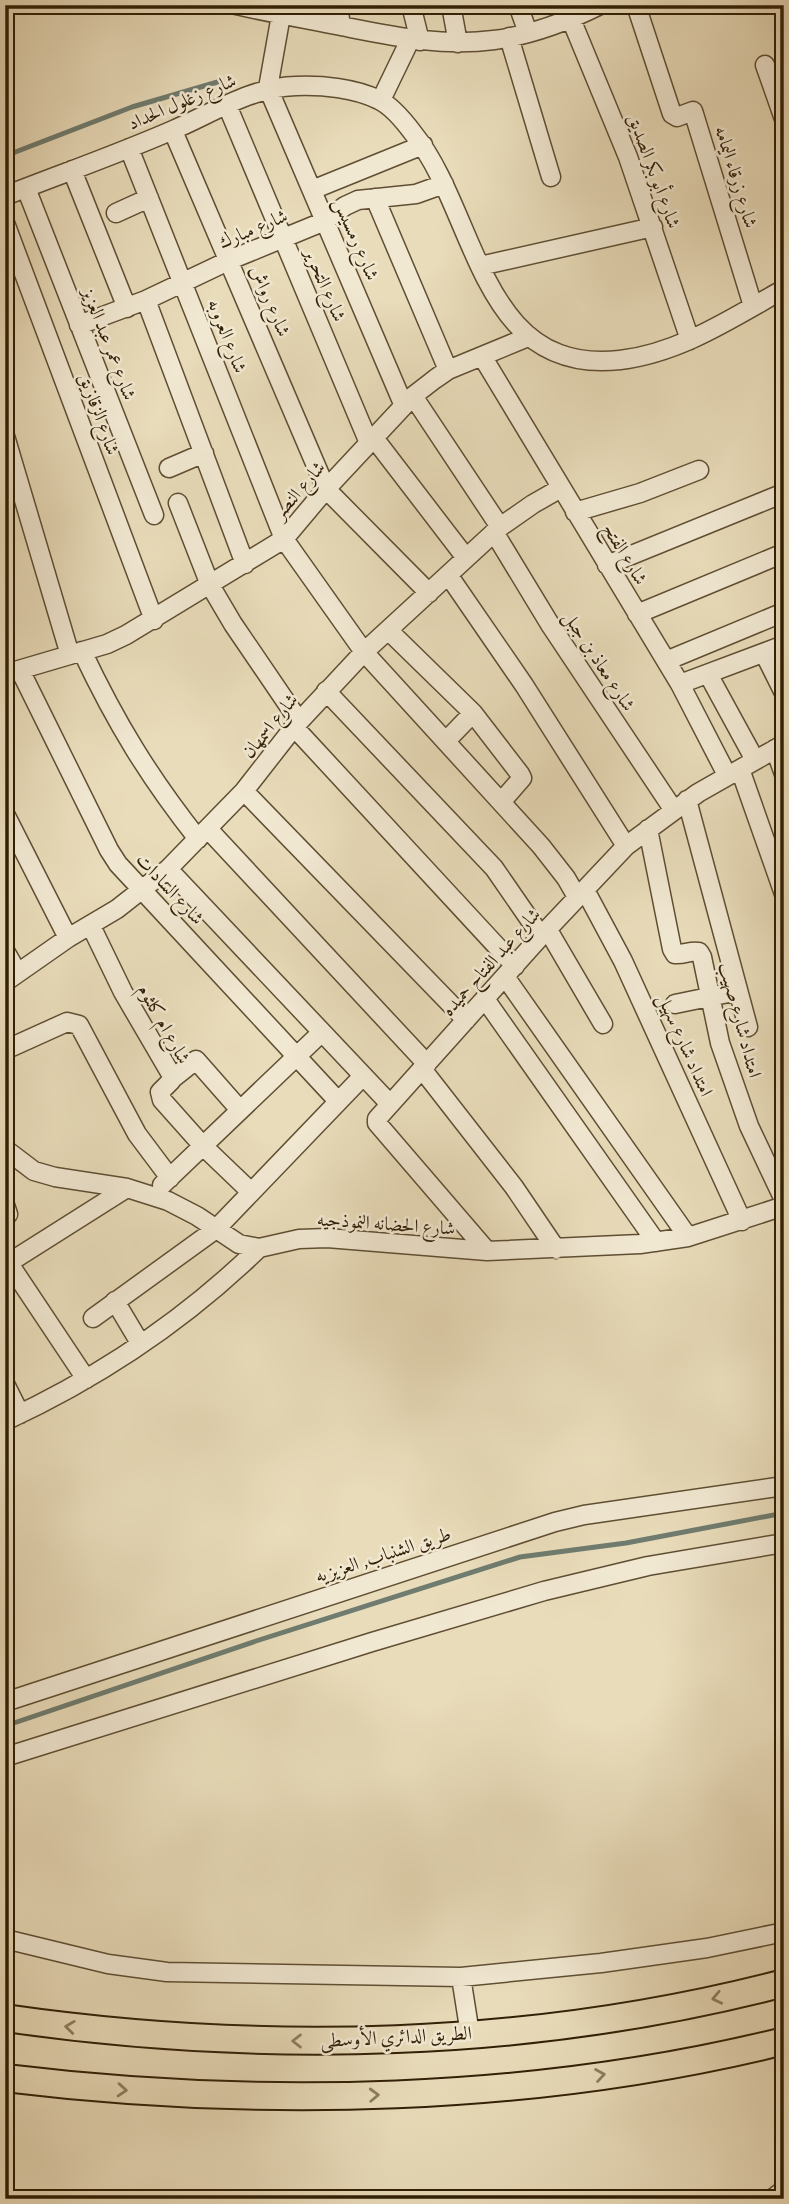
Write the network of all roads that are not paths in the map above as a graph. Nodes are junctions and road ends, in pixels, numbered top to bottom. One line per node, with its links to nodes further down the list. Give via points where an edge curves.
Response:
1 (236, 5): 8 (street)
2 (338, 5): 10 (street)
3 (411, 5): 13 (street)
4 (451, 5): 14 (street)
5 (518, 5): 11 (street)
6 (600, 5): 9 (street)
7 (636, 5): 41 (street, شارع زرقاء اليمامه, via 672,114 677,117 693,111)
8 (281, 15): 10 (street); 16 (street)
9 (571, 19): 11 (street); 34 (street, شارع أبو بكر الصديق)
10 (341, 26): 13 (street)
11 (528, 33): 12 (street)
12 (509, 37): 14 (street); 24 (street)
13 (415, 41): 14 (street); 17 (street)
14 (458, 43)
15 (765, 65): 19 (street)
16 (268, 88): 17 (street, شارع زغلول الحداد, via 326,87); 18 (street, شارع زغلول الحداد); 27 (street, شارع رمسيس)
17 (381, 100): 21 (street)
18 (227, 105): 20 (street, شارع زغلول الحداد); 35 (street, شارع التحرير)
19 (784, 119)
20 (173, 131): 22 (street, شارع زغلول الحداد); 36 (street, شارع رواش)
21 (423, 145): 25 (street); 27 (street)
22 (129, 148): 23 (street, شارع زغلول الحداد); 29 (street, شارع العروبه)
23 (72, 170): 26 (street, شارع زغلول الحداد); 42 (street)
24 (551, 177)
25 (444, 184): 30 (street, شارع مبارك, via 416,194); 37 (street)
26 (26, 188): 28 (street, شارع زغلول الحداد); 43 (street, شارع عمر عبد العزيز)
27 (312, 190): 32 (street, شارع رمسيس)
28 (5, 196)
29 (149, 198): 31 (street); 38 (street, شارع العروبه)
30 (375, 198): 32 (street, شارع مبارك, via 351,204); 47 (street)
31 (116, 213)
32 (326, 221): 35 (street, شارع مبارك); 48 (street, شارع رمسيس)
33 (5, 223): 71 (street, شارع الزقازيق)
34 (653, 228): 37 (street); 45 (street, شارع أبو بكر الصديق)
35 (282, 239): 36 (street, شارع مبارك); 50 (street, شارع التحرير)
36 (230, 260): 38 (street, شارع مبارك); 55 (street, شارع رواش)
37 (480, 266): 44 (street, via 491,292)
38 (184, 283): 40 (street, شارع مبارك); 61 (street, شارع العروبه)
39 (784, 289): 41 (street)
40 (146, 300): 42 (street, شارع مبارك); 51 (street)
41 (753, 306): 45 (street)
42 (127, 308): 43 (street, شارع مبارك)
43 (79, 325): 59 (street, شارع عمر عبد العزيز)
44 (528, 337): 45 (street, via 548,349 593,361 647,355); 46 (street, شارع النصر)
45 (690, 340)
46 (482, 356): 47 (street, شارع النصر); 54 (street, شارع الفتح)
47 (448, 370): 48 (street, شارع النصر)
48 (409, 401): 50 (street, شارع النصر); 60 (street, شارع رمسيس)
49 (5, 436): 75 (street)
50 (372, 441): 55 (street, شارع النصر); 63 (street, شارع التحرير)
51 (204, 453): 52 (street); 64 (street)
52 (169, 468)
53 (699, 470): 58 (street)
54 (561, 488): 58 (street, شارع الفتح); 60 (street, شارع اسمهان)
55 (326, 489): 61 (street, شارع النصر); 68 (street)
56 (784, 493): 65 (street)
57 (178, 503): 67 (street)
58 (575, 512): 65 (street, شارع الفتح)
59 (154, 515)
60 (497, 530): 63 (street, شارع اسمهان); 91 (street, شارع معاذ بن جبل, via 551,626)
61 (284, 540): 64 (street, شارع النصر); 74 (street, شارع العروبه)
62 (784, 554): 70 (street)
63 (466, 558): 66 (street, شارع اسمهان)
64 (245, 564): 67 (street, شارع النصر)
65 (607, 565): 70 (street, شارع الفتح)
66 (449, 576): 68 (street, شارع اسمهان); 95 (street)
67 (209, 585): 71 (street, شارع النصر); 84 (street)
68 (429, 593): 72 (street, شارع اسمهان)
69 (784, 612): 77 (street)
70 (637, 614): 77 (street, شارع الفتح)
71 (153, 620): 75 (street, شارع النصر)
72 (388, 630): 74 (street, شارع اسمهان); 83 (street)
73 (784, 645): 76 (street)
74 (364, 652): 81 (street, شارع اسمهان); 85 (street, شارع العروبه)
75 (76, 653): 78 (street, شارع النصر); 94 (street, via 163,795)
76 (764, 653): 79 (street); 82 (street)
77 (666, 661): 80 (street, شارع الفتح)
78 (13, 672): 97 (street, شارع السادات, via 109,850)
79 (708, 674): 80 (street); 87 (street)
80 (680, 684): 87 (street, شارع الفتح)
81 (326, 691): 84 (street, شارع اسمهان); 101 (street, via 494,868)
82 (784, 693)
83 (473, 713): 85 (street); 90 (street, via 522,778)
84 (297, 724): 89 (street, شارع اسمهان); 104 (street)
85 (446, 741): 90 (street, امتداد شارع سهيل)
86 (779, 746): 87 (street, شارع عبد الفتاح حميده); 88 (street)
87 (741, 768): 91 (street, شارع عبد الفتاح حميده); 99 (street)
88 (784, 774)
89 (244, 791): 94 (street, شارع اسمهان); 110 (street)
90 (502, 802): 98 (street, امتداد شارع سهيل)
91 (680, 805): 93 (street, شارع عبد الفتاح حميده); 106 (street, شارع معاذ بن جبل)
92 (7, 825): 102 (street)
93 (648, 829): 95 (street, شارع عبد الفتاح حميده); 107 (street, امتداد شارع صهيب, via 672,949 675,954 699,953)
94 (203, 834): 96 (street, شارع اسمهان); 116 (street)
95 (626, 846): 98 (street, شارع عبد الفتاح حميده)
96 (168, 869): 97 (street, شارع اسمهان); 113 (street)
97 (142, 890): 100 (street, شارع اسمهان); 115 (street, شارع السادات)
98 (581, 893): 101 (street, شارع عبد الفتاح حميده); 132 (street, امتداد شارع سهيل, via 624,961)
99 (784, 894)
100 (91, 926): 102 (street, شارع اسمهان); 118 (street, شارع ام كلثوم, via 122,992)
101 (545, 933): 104 (street, شارع عبد الفتاح حميده); 111 (street)
102 (68, 938): 105 (street, شارع اسمهان)
103 (5, 951): 105 (street)
104 (510, 972): 108 (street, شارع عبد الفتاح حميده); 134 (street)
105 (11, 977)
106 (738, 991): 107 (street); 112 (street, شارع معاذ بن جبل)
107 (710, 997): 109 (street); 128 (street, امتداد شارع صهيب, via 720,1043 749,1126)
108 (485, 999): 110 (street, شارع عبد الفتاح حميده); 135 (street)
109 (675, 1004)
110 (466, 1020): 116 (street, شارع عبد الفتاح حميده)
111 (603, 1024)
112 (748, 1027)
113 (321, 1033): 115 (street); 117 (street)
114 (5, 1050): 124 (street, via 67,1022 82,1028 137,1134)
115 (296, 1057): 119 (street, شارع السادات); 121 (street)
116 (424, 1066): 120 (street, شارع عبد الفتاح حميده); 137 (street)
117 (363, 1076): 119 (street); 120 (street)
118 (173, 1079): 121 (street, via 196,1060); 122 (street, شارع ام كلثوم, via 160,1092 162,1100)
119 (338, 1101): 126 (street)
120 (390, 1104): 138 (street, شارع عبد الفتاح حميده, via 377,1124)
121 (240, 1110): 122 (street)
122 (203, 1146): 124 (street); 126 (street, شارع ام كلثوم)
123 (5, 1149): 125 (street, via 34,1171)
124 (170, 1178): 127 (street)
125 (127, 1188): 127 (street); 142 (street, via 10,1262)
126 (251, 1192): 133 (street)
127 (152, 1195): 133 (street, via 180,1206)
128 (784, 1199)
129 (5, 1205): 131 (street)
130 (784, 1206): 132 (street, شارع الحضانه النموذجيه)
131 (5, 1216)
132 (741, 1221): 134 (street, شارع الحضانه النموذجيه)
133 (215, 1229): 136 (street, via 239,1244); 139 (street)
134 (688, 1237): 135 (street, شارع الحضانه النموذجيه)
135 (656, 1242): 137 (street, شارع الحضانه النموذجيه)
136 (259, 1248): 138 (street, شارع الحضانه النموذجيه, via 327,1238); 141 (street, via 224,1282)
137 (556, 1249): 138 (street, شارع الحضانه النموذجيه)
138 (486, 1251)
139 (115, 1301): 140 (street); 141 (street)
140 (93, 1318)
141 (140, 1343): 142 (street)
142 (86, 1380): 144 (street)
143 (5, 1384): 144 (street)
144 (12, 1417)
145 (784, 1486): 147 (street, طريق الشنباب, العزيزيه, via 555,1522)
146 (784, 1543): 148 (street, via 648,1566 544,1591)
147 (5, 1702)
148 (5, 1756)
149 (784, 1932): 151 (street, via 601,1964)
150 (5, 1939): 151 (street, via 108,1964 167,1972)
151 (461, 1977): 154 (street)
152 (784, 1983): 154 (highway, الطريق الدائري الأوسطى, one-way to 154, via 568,2024)
153 (5, 2018): 154 (highway, الطريق الدائري الأوسطى, one-way to 153, via 273,2041 162,2036)
154 (470, 2034)
155 (784, 2041): 156 (highway, one-way to 155, via 173,2094 375,2095 576,2078)
156 (5, 2078)
157 (784, 2190): 158 (street)
158 (772, 2199)

